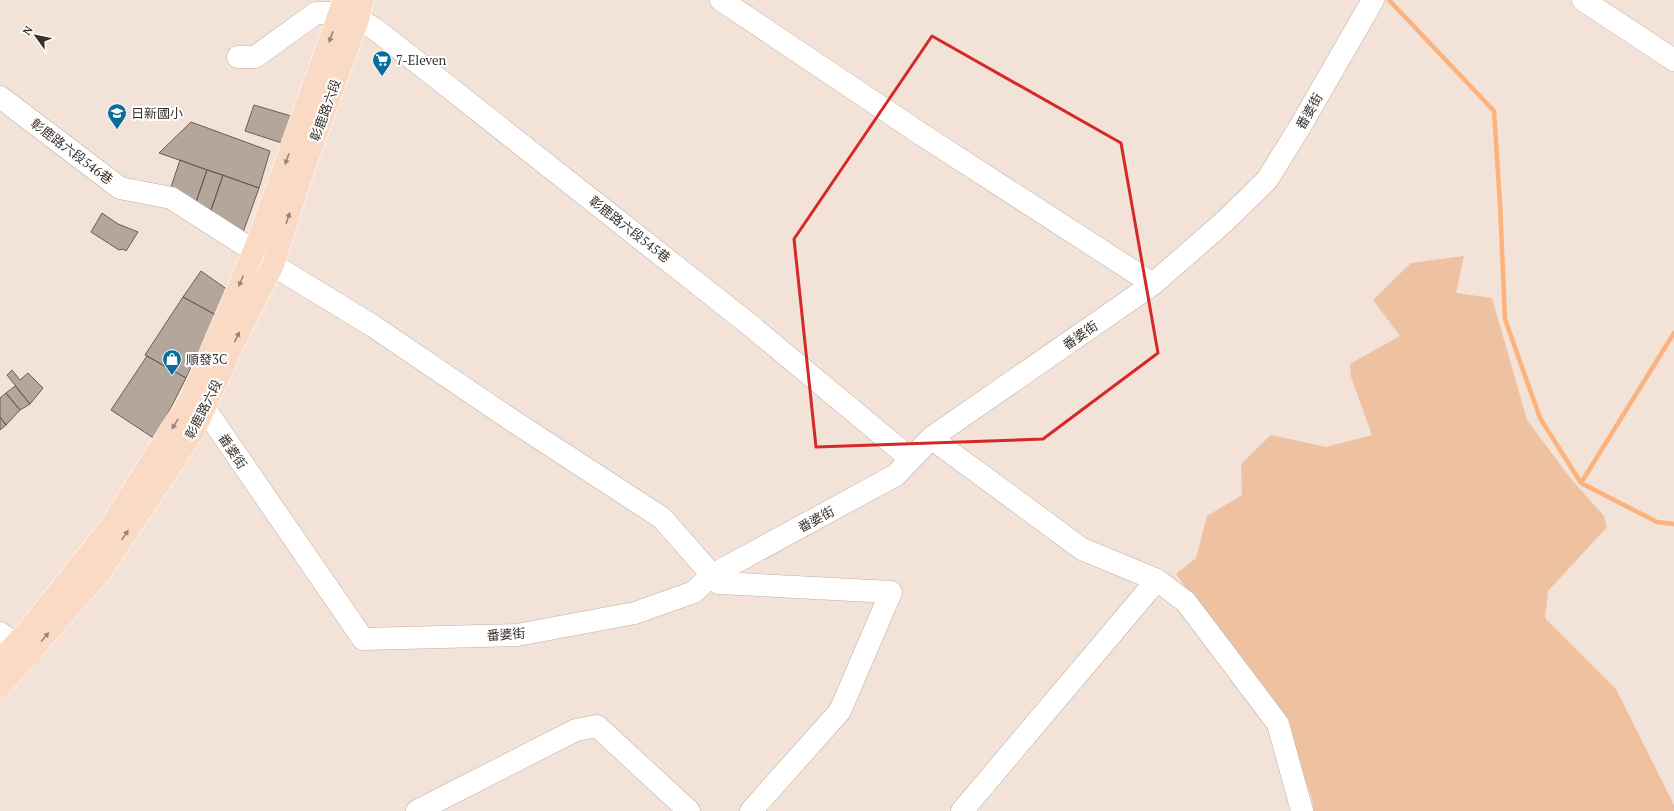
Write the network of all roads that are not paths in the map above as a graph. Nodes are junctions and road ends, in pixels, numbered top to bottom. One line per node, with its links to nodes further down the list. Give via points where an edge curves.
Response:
1 (721, 0): 10 (street, via 924,136)
2 (1583, 0): 6 (street)
3 (1372, 1): 10 (street, 番婆街, via 1267,180)
4 (351, 8): 5 (street, via 316,13 255,57); 8 (main road, 彰鹿路六段, one-way to 8); 9 (main road, 彰鹿路六段, one-way to 4); 13 (street, 彰鹿路六段545巷, via 744,320)
5 (238, 57)
6 (1674, 60)
7 (0, 97): 8 (street, 彰鹿路六段546巷, via 120,188 171,198)
8 (254, 250): 9 (street, 彰鹿路六段546巷); 11 (main road, 彰鹿路六段, one-way to 11)
9 (273, 265): 11 (main road, 彰鹿路六段, one-way to 9, via 235,341); 14 (street, 彰鹿路六段546巷, via 374,326 662,518)
10 (1153, 284): 12 (street, 番婆街)
11 (197, 404): 14 (street, 番婆街, via 362,638 525,634 635,613 694,592); 16 (main road, 彰鹿路六段, via 194,431 99,574)
12 (931, 438): 13 (street, 番婆街); 15 (street, via 1082,549)
13 (911, 459): 14 (street, 番婆街, via 896,475)
14 (712, 575): 21 (street, via 719,583 891,592 840,711)
15 (1157, 580): 22 (street); 23 (street, via 1186,602 1278,724)
16 (15, 644): 17 (main road, 彰鹿路六段); 18 (main road, 彰鹿路六段)
17 (0, 661)
18 (0, 687)
19 (417, 811): 20 (street, via 576,730 597,726)
20 (689, 811)
21 (751, 811)
22 (962, 811)
23 (1302, 811)

